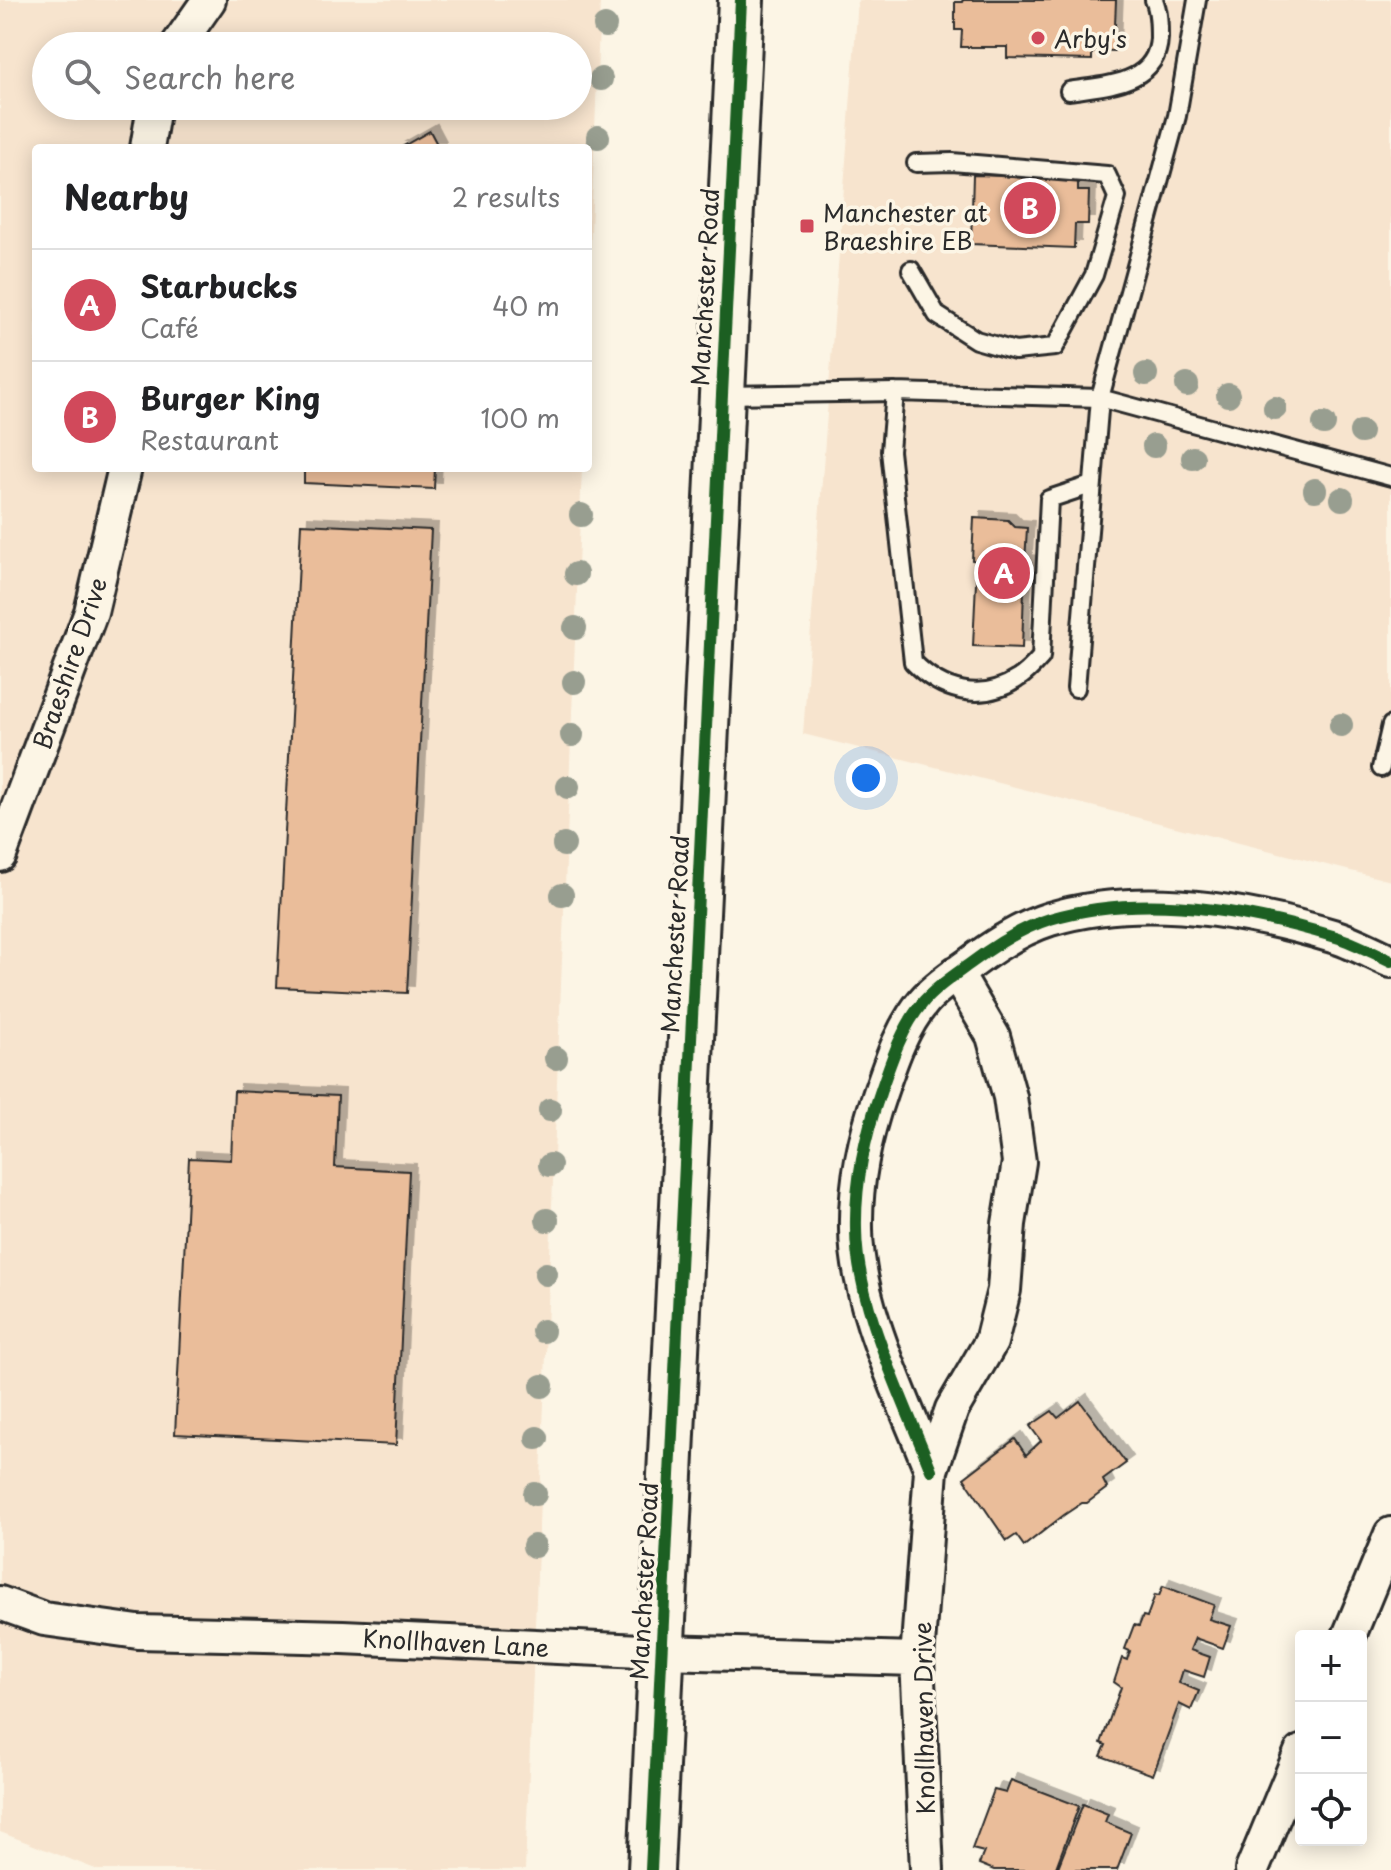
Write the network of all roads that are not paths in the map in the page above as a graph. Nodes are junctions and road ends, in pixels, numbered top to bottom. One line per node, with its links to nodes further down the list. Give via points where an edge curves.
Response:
1 (209, 0): 5 (street)
2 (741, 0): 12 (main road, Manchester Road)
3 (1154, 0): 6 (lane, via 1159,26 1151,63 1126,82)
4 (1197, 0): 13 (lane, via 1177,116)
5 (187, 32)
6 (1069, 91)
7 (152, 120): 8 (street)
8 (148, 144)
9 (916, 163): 10 (lane, via 1107,175 1117,197 1094,275 1055,347 1015,351 976,340 937,315)
10 (911, 270)
11 (895, 392): 12 (lane); 13 (lane); 16 (lane, via 890,451 913,662 940,685 960,691 1000,687 1041,657 1049,499)
12 (721, 395): 27 (main road, Manchester Road)
13 (1100, 398): 15 (lane); 16 (lane)
14 (124, 472): 20 (street, Braeshire Drive, via 91,612)
15 (1391, 477)
16 (1091, 485): 17 (lane)
17 (1076, 688)
18 (1391, 725): 19 (lane)
19 (1381, 768)
20 (0, 855)
21 (1391, 961): 22 (street, Knollhaven Drive, via 1338,938 1168,904 1050,919 1017,933)
22 (956, 973): 23 (street, Knollhaven Drive, via 993,1036 1010,1097 1019,1162 1004,1290 991,1342 952,1409); 23 (street, Knollhaven Drive, via 925,1000 886,1073 869,1123 855,1230 875,1328)
23 (931, 1470): 28 (street, Knollhaven Drive)
24 (1389, 1547): 26 (street)
25 (0, 1603): 27 (street, Knollhaven Lane, via 44,1619 138,1632)
26 (1352, 1630)
27 (662, 1652): 28 (street, Knollhaven Lane); 30 (main road, Manchester Road)
28 (917, 1659): 31 (street, Knollhaven Drive)
29 (1295, 1766): 32 (street)
30 (651, 1870)
31 (927, 1870)
32 (1252, 1870)

